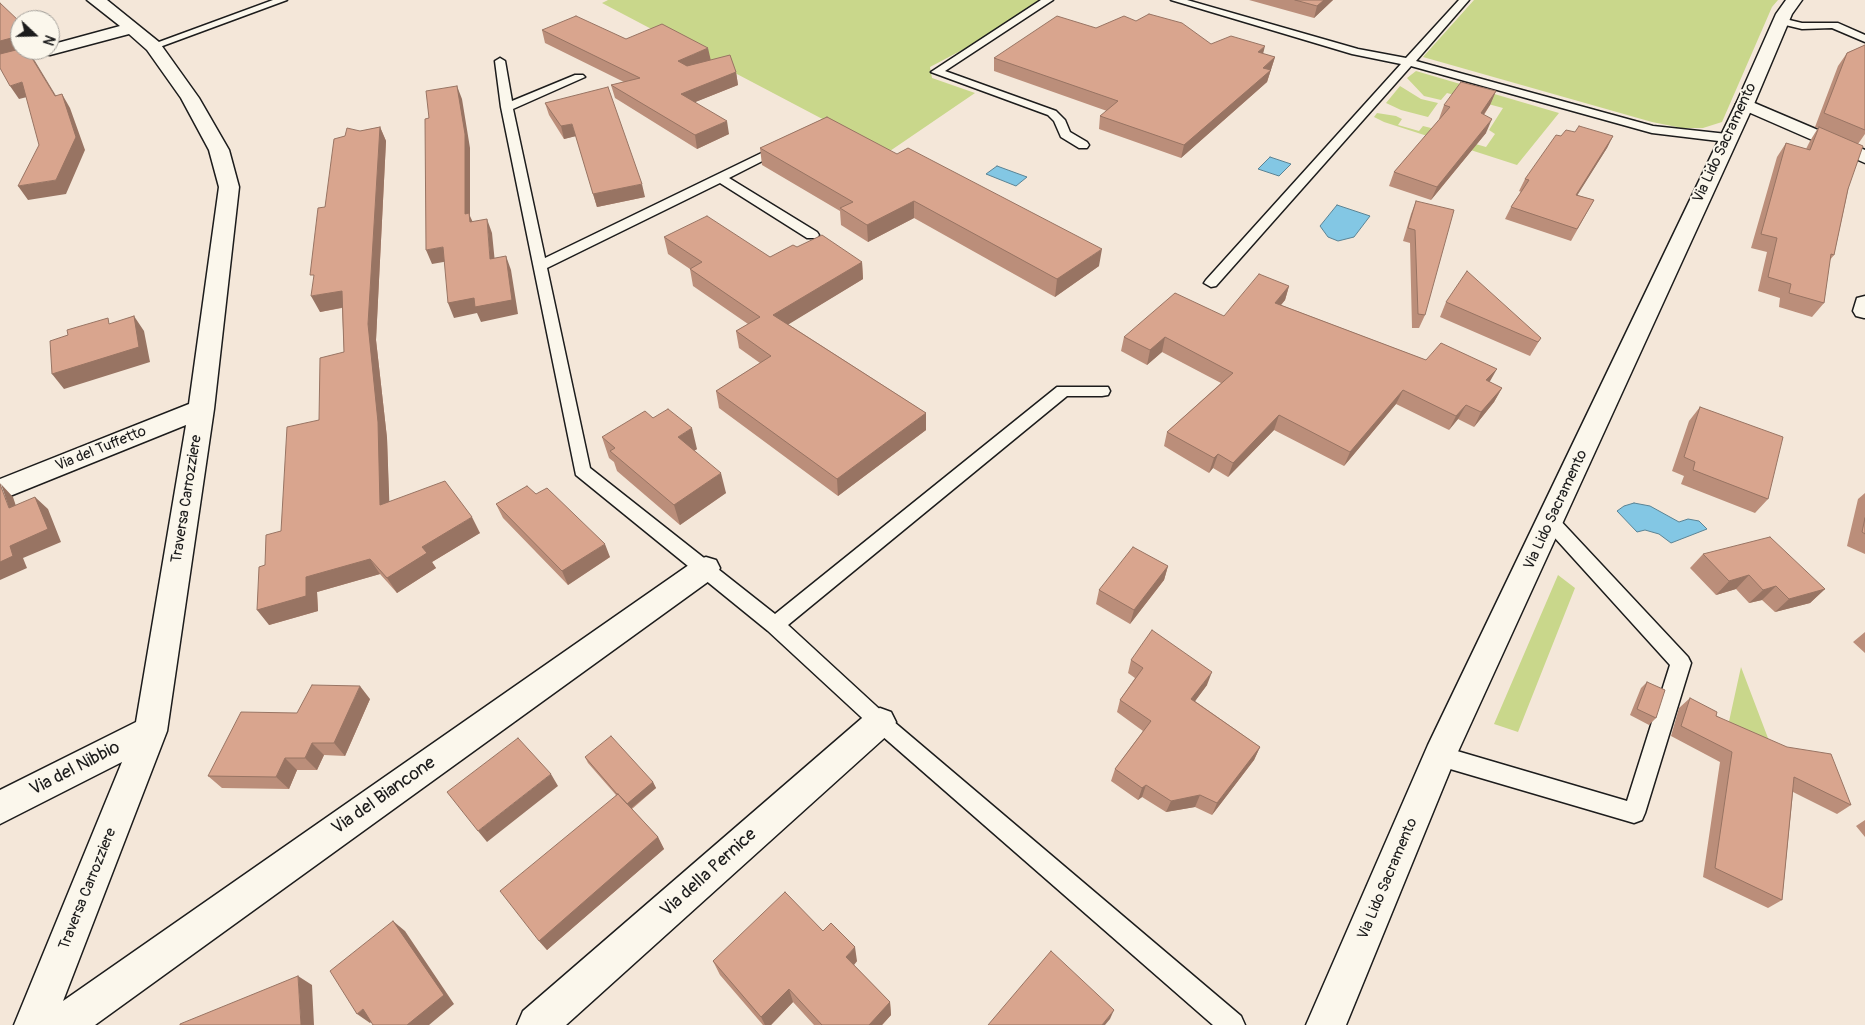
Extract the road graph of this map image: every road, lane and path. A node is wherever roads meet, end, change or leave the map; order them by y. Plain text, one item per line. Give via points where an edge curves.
1 (95, 0) edge
2 (282, 0) edge
3 (1048, 0) edge
4 (1176, 0) edge
5 (1464, 0) edge
6 (1788, 10) edge
7 (132, 28) junction
8 (1865, 38) edge
9 (153, 46) junction
10 (60, 47) edge
11 (500, 61) dead end
12 (1408, 62) junction
13 (579, 77) dead end
14 (1745, 104) junction
15 (507, 107) junction
16 (1727, 138) junction
17 (791, 143) edge
18 (1084, 145) dead end
19 (1865, 157) edge
20 (720, 178) junction
21 (812, 235) dead end
22 (540, 266) junction
23 (1211, 283) dead end
24 (1102, 391) dead end
25 (201, 409) junction
26 (0, 490) edge
27 (1551, 522) junction
28 (706, 568) junction
29 (775, 624) junction
30 (880, 722) junction
31 (151, 731) junction
32 (1440, 756) junction
33 (0, 808) edge
34 (34, 1025) edge
35 (62, 1025) edge
36 (537, 1025) edge
37 (1232, 1025) edge
38 (1326, 1025) edge

1 - 7 street, Traversa Carrozziere
2 - 9 lane
3 - 18 lane via 936,72 1052,113 1066,134
4 - 12 lane via 1356,52
5 - 12 lane
6 - 8 lane via 1802,26 1834,25
6 - 14 street, Via Lido Sacramento
7 - 9 street, Traversa Carrozziere
7 - 10 street
9 - 25 street, Traversa Carrozziere via 190,98 219,150 229,187
11 - 15 lane
12 - 16 lane via 1652,129
12 - 23 lane
13 - 15 lane
14 - 16 street, Via Lido Sacramento
14 - 19 street
15 - 22 lane
16 - 27 street, Via Lido Sacramento
17 - 20 lane
20 - 21 lane
20 - 22 lane
22 - 28 lane via 582,471
24 - 29 lane via 1063,391
25 - 26 street, Via del Tuffetto
25 - 31 street, Traversa Carrozziere
27 - 32 street, Via Lido Sacramento
27 - 32 lane via 1681,664 1634,813
28 - 29 lane
28 - 35 street, Via del Biancone
29 - 30 lane
30 - 36 street, Via della Pernice
30 - 37 lane
31 - 33 street, Via del Nibbio
31 - 34 street, Traversa Carrozziere
32 - 38 street, Via Lido Sacramento

